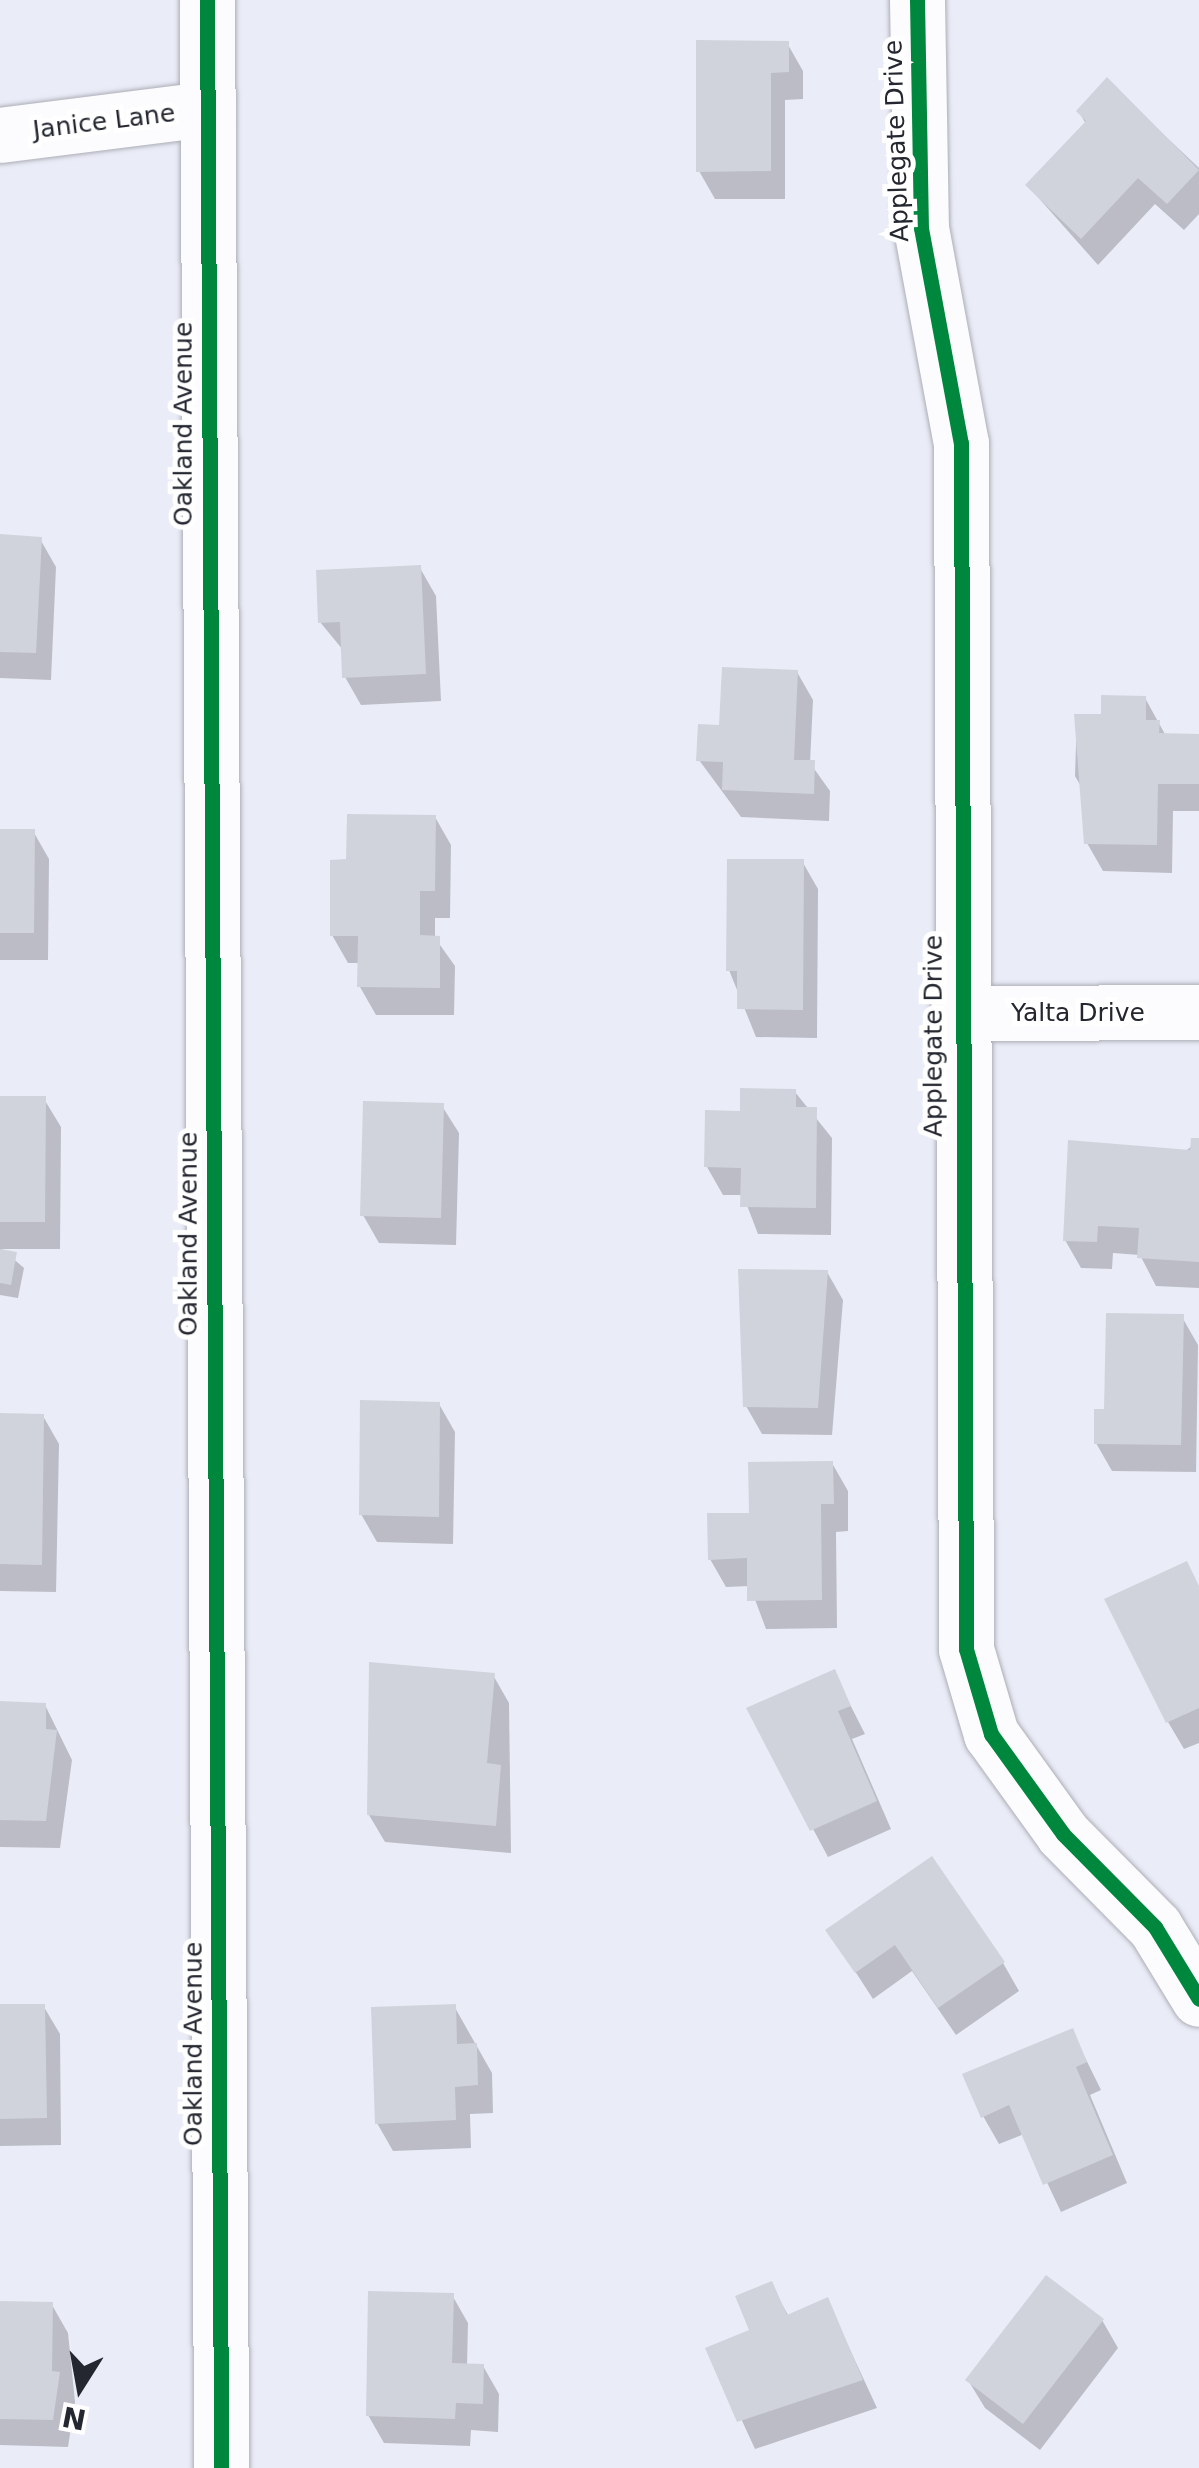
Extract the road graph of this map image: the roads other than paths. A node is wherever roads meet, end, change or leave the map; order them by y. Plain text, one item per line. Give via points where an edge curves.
1 (206, 0) edge
2 (917, 0) edge
3 (207, 109) junction
4 (0, 136) edge
5 (1199, 1012) edge
6 (958, 1013) junction
7 (1199, 1999) edge
8 (221, 2468) edge

1 - 3 street, Oakland Avenue
2 - 6 street, Applegate Drive via 921,228 961,443
3 - 4 street, Janice Lane
3 - 8 street, Oakland Avenue
5 - 6 street, Yalta Drive
6 - 7 street, Applegate Drive via 966,1649 991,1734 1063,1834 1155,1927

